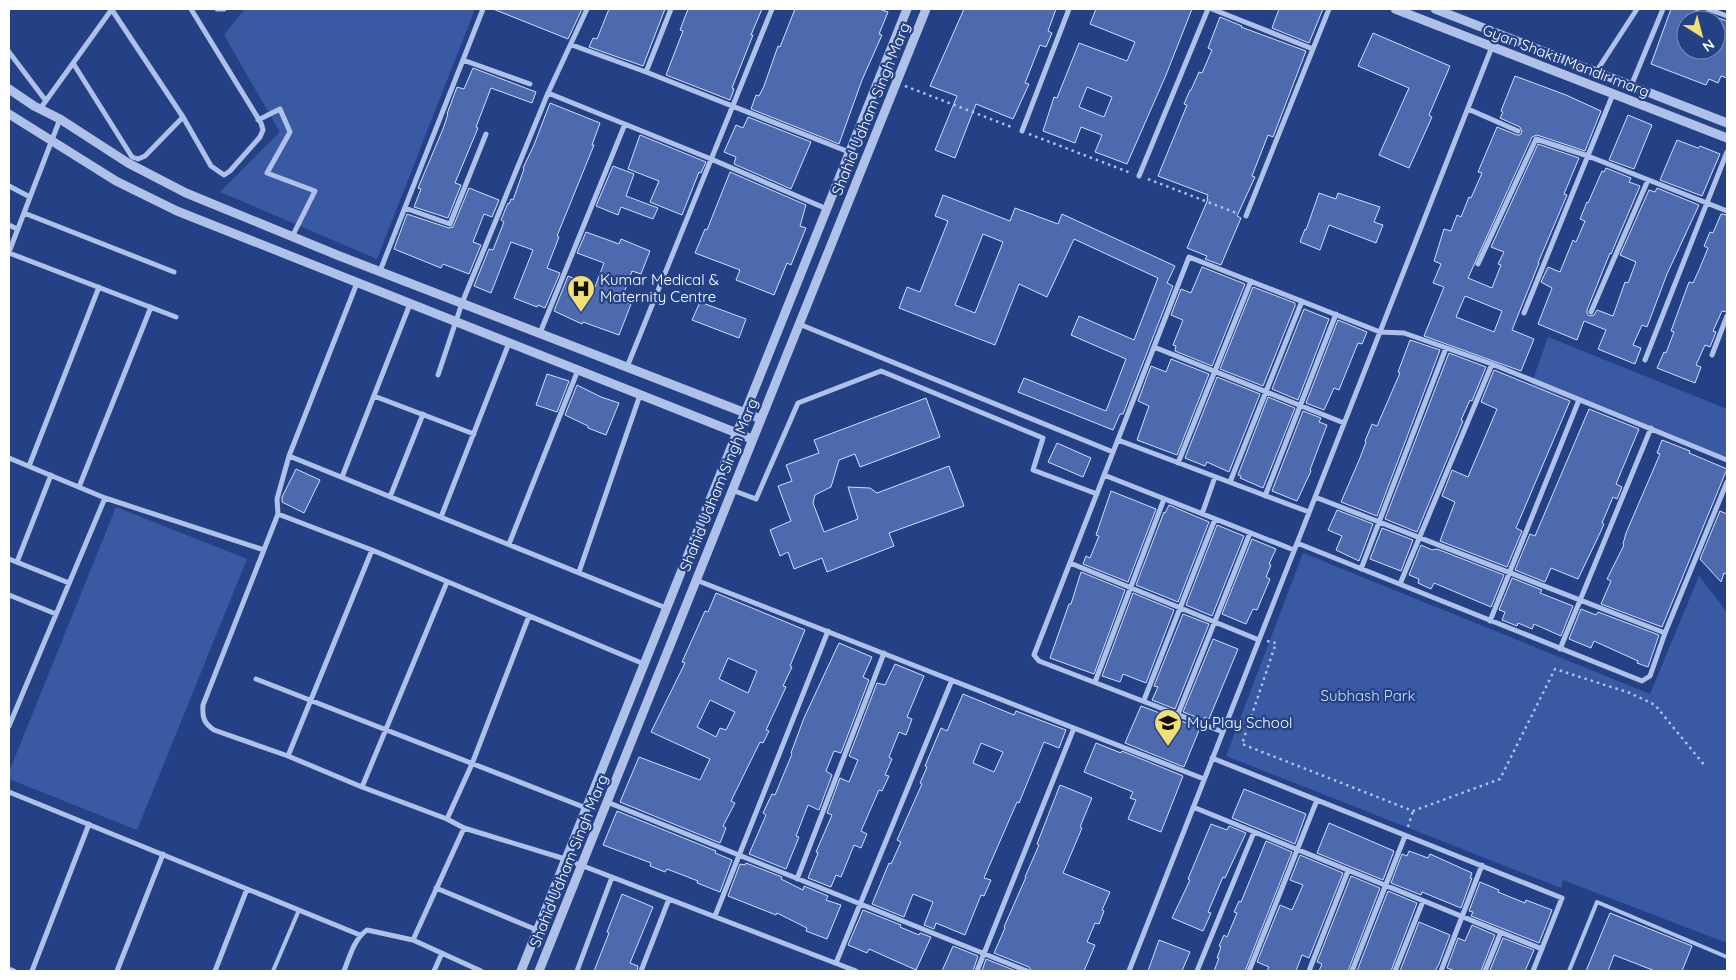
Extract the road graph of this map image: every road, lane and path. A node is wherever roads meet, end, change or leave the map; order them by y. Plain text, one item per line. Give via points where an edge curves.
1 (112, 9) edge
2 (191, 9) edge
3 (218, 9) edge
4 (224, 9) edge
5 (483, 9) edge
6 (587, 9) edge
7 (671, 9) edge
8 (772, 9) edge
9 (907, 9) edge
10 (926, 9) edge
11 (1069, 9) edge
12 (1208, 9) edge
13 (1212, 9) edge
14 (1329, 9) edge
15 (1395, 9) edge
16 (1435, 9) edge
17 (1638, 9) edge
18 (1663, 9) edge
19 (1708, 9) edge
20 (1727, 16) edge
21 (1497, 34) junction
22 (572, 45) junction
23 (1492, 47) junction
24 (1313, 48) junction
25 (9, 52) edge
26 (463, 60) junction
27 (73, 63) junction
28 (646, 72) junction
29 (1596, 72) junction
30 (897, 83) junction
31 (530, 84) dead end
32 (1631, 86) junction
33 (9, 89) edge
34 (548, 93) junction
35 (1613, 94) junction
36 (46, 101) junction
37 (733, 106) junction
38 (40, 109) junction
39 (1468, 109) junction
40 (9, 114) edge
41 (183, 117) junction
42 (60, 119) junction
43 (258, 120) junction
44 (1727, 123) edge
45 (625, 124) junction
46 (1022, 131) junction
47 (1518, 131) dead end
48 (486, 134) dead end
49 (1727, 138) edge
50 (52, 140) junction
51 (849, 152) junction
52 (1727, 152) edge
53 (1588, 156) junction
54 (711, 159) junction
55 (1139, 176) junction
56 (1648, 180) junction
57 (9, 186) edge
58 (30, 197) junction
59 (1708, 203) junction
60 (405, 208) junction
61 (827, 209) junction
62 (1727, 211) edge
63 (24, 213) junction
64 (1246, 216) joint
65 (9, 226) edge
66 (18, 229) junction
67 (292, 236) junction
68 (9, 252) edge
69 (1478, 264) dead end
70 (380, 271) junction
71 (174, 272) dead end
72 (1251, 281) junction
73 (357, 283) junction
74 (99, 287) junction
75 (1302, 301) junction
76 (462, 303) junction
77 (410, 304) junction
78 (151, 307) junction
79 (1591, 312) dead end
80 (1336, 314) junction
81 (1524, 314) dead end
82 (1727, 316) edge
83 (176, 317) dead end
84 (456, 322) junction
85 (799, 324) junction
86 (1380, 332) junction
87 (540, 334) junction
88 (509, 343) junction
89 (1154, 347) junction
90 (1446, 348) junction
91 (1712, 355) dead end
92 (1645, 360) dead end
93 (1492, 364) junction
94 (626, 367) junction
95 (578, 370) junction
96 (1215, 371) junction
97 (438, 375) dead end
98 (1266, 392) junction
99 (640, 395) junction
100 (374, 396) junction
101 (1579, 400) junction
102 (1300, 405) junction
103 (745, 413) junction
104 (423, 414) junction
105 (761, 419) junction
106 (1344, 423) junction
107 (1650, 428) junction
108 (736, 433) junction
109 (474, 434) junction
110 (752, 439) junction
111 (1118, 440) junction
112 (1114, 452) junction
113 (289, 456) junction
114 (9, 458) edge
115 (1727, 460) edge
116 (1178, 463) junction
117 (28, 466) junction
118 (51, 475) junction
119 (1104, 475) junction
120 (1215, 477) junction
121 (342, 478) junction
122 (1230, 482) junction
123 (1727, 482) edge
124 (79, 487) junction
125 (732, 490) junction
126 (1097, 494) junction
127 (1265, 496) junction
128 (390, 497) junction
129 (1315, 497) junction
130 (105, 498) junction
131 (1164, 499) junction
132 (1309, 512) junction
133 (278, 514) junction
134 (1202, 514) junction
135 (441, 517) junction
136 (1215, 519) junction
137 (1378, 521) junction
138 (1250, 533) junction
139 (1420, 538) junction
140 (1297, 543) junction
141 (509, 544) junction
142 (264, 550) junction
143 (372, 550) junction
144 (1294, 550) junction
145 (9, 558) edge
146 (17, 562) junction
147 (1070, 563) junction
148 (1361, 569) junction
149 (579, 572) junction
150 (1509, 572) junction
151 (696, 580) junction
152 (447, 582) junction
153 (69, 583) junction
154 (1400, 584) junction
155 (1131, 587) junction
156 (9, 595) edge
157 (1581, 600) junction
158 (1180, 607) junction
159 (666, 608) junction
160 (56, 614) junction
161 (529, 616) junction
162 (1490, 621) junction
163 (1216, 622) junction
164 (828, 632) junction
165 (1665, 633) junction
166 (1259, 640) junction
167 (1276, 643) dead end
168 (1560, 649) junction
169 (884, 654) junction
170 (644, 664) junction
171 (256, 679) dead end
172 (952, 680) junction
173 (1095, 682) junction
174 (1144, 700) junction
175 (312, 701) junction
176 (1178, 714) junction
177 (9, 726) edge
178 (1074, 728) junction
179 (387, 731) junction
180 (1223, 732) junction
181 (288, 756) junction
182 (1212, 758) junction
183 (472, 764) junction
184 (1705, 766) dead end
185 (1204, 780) junction
186 (362, 787) junction
187 (9, 792) edge
188 (1317, 800) junction
189 (607, 802) junction
190 (1193, 807) junction
191 (586, 808) junction
192 (1413, 811) junction
193 (447, 819) junction
194 (89, 824) junction
195 (464, 828) junction
196 (1254, 832) junction
197 (1405, 836) junction
198 (1297, 850) junction
199 (163, 854) junction
200 (739, 855) junction
201 (565, 859) junction
202 (582, 865) junction
203 (1482, 865) junction
204 (1348, 870) junction
205 (612, 877) junction
206 (797, 879) junction
207 (1386, 886) junction
208 (247, 888) junction
209 (436, 888) junction
210 (669, 899) junction
211 (1423, 901) junction
212 (860, 904) junction
213 (299, 910) junction
214 (715, 916) junction
215 (1462, 917) junction
216 (537, 930) junction
217 (1501, 932) junction
218 (360, 935) junction
219 (413, 940) junction
220 (1542, 949) junction
221 (442, 953) junction
222 (984, 954) junction
223 (1727, 957) edge
224 (836, 963) junction
225 (9, 969) edge
226 (14, 971) edge
227 (32, 971) edge
228 (117, 971) edge
229 (215, 971) edge
230 (273, 971) edge
231 (344, 971) edge
232 (434, 971) edge
233 (481, 971) edge
234 (521, 971) edge
235 (539, 971) edge
236 (577, 971) edge
237 (641, 971) edge
238 (856, 971) edge
239 (977, 971) edge
240 (1027, 971) edge
241 (1129, 971) edge
242 (1197, 971) edge
243 (1249, 971) edge
244 (1308, 971) edge
245 (1352, 971) edge
246 (1395, 971) edge
247 (1441, 971) edge
248 (1485, 971) edge
249 (1533, 971) edge
250 (1569, 971) edge

1 - 27 street
1 - 41 street
2 - 43 street
3 - 4 street
5 - 26 street
6 - 22 street
7 - 28 street
8 - 37 street
9 - 51 street, Shahid Udham Singh Marg
10 - 30 street, Shahid Udham Singh Marg
11 - 46 street
12 - 55 street
13 - 24 street
14 - 24 street
15 - 23 street, Gyan Shakti Mandir marg
16 - 21 street, Gyan Shakti Mandir marg
17 - 29 street
18 - 32 street
19 - 20 street
21 - 23 street
21 - 29 street, Gyan Shakti Mandir marg
22 - 28 street
22 - 34 street
23 - 35 street, Gyan Shakti Mandir marg
23 - 39 street
24 - 64 street
25 - 36 street
26 - 31 street
26 - 60 street
27 - 36 street
27 - 41 street via 132,157 145,156
28 - 37 street
29 - 32 street, Gyan Shakti Mandir marg
30 - 46 path
30 - 85 street, Shahid Udham Singh Marg
32 - 44 street, Gyan Shakti Mandir marg
33 - 38 street
34 - 45 street
34 - 76 street
35 - 49 street, Gyan Shakti Mandir marg
35 - 53 street
36 - 38 street
37 - 51 street
37 - 54 street
38 - 42 street
39 - 47 street
39 - 86 street
40 - 50 street
41 - 43 street via 211,166 224,175 260,137 263,130
42 - 50 street
42 - 67 street via 128,163 186,193
43 - 67 street via 280,109 290,132 266,173 315,190
45 - 54 street
45 - 87 street
46 - 55 path
48 - 60 street via 450,224
50 - 58 street
50 - 73 street via 116,181 176,212
51 - 61 street, Shahid Udham Singh Marg
52 - 59 street
53 - 56 street
53 - 69 street via 1536,139
53 - 81 street
54 - 61 street
54 - 94 street
55 - 64 path
56 - 59 street
56 - 79 street
57 - 58 street
58 - 63 street
59 - 62 street
59 - 92 street
60 - 70 street
61 - 103 street, Shahid Udham Singh Marg
63 - 66 street
63 - 71 street
65 - 66 street
66 - 68 street
67 - 70 street
68 - 74 street
70 - 76 street
72 - 75 street
72 - 89 street via 1189,257
72 - 96 street
73 - 77 street
73 - 113 street
74 - 78 street
74 - 117 street
75 - 80 street
75 - 98 street
76 - 84 street
76 - 87 street
77 - 84 street
77 - 100 street
78 - 83 street
78 - 124 street
80 - 86 street
80 - 102 street
82 - 91 street
84 - 88 street
84 - 97 street
85 - 105 street, Shahid Udham Singh Marg
85 - 112 street
86 - 90 street via 1404,333
86 - 106 street
87 - 94 street
88 - 95 street
88 - 109 street
89 - 96 street
89 - 111 street
90 - 93 street
90 - 137 street
93 - 101 street
93 - 139 street
94 - 103 street
95 - 99 street
95 - 141 street
96 - 98 street
96 - 116 street
98 - 102 street
98 - 122 street
99 - 108 street
99 - 149 street
100 - 104 street
100 - 121 street
101 - 107 street
101 - 150 street
102 - 106 street
102 - 127 street
103 - 105 street
103 - 108 street, Shahid Udham Singh Marg
104 - 109 street
104 - 128 street
105 - 110 street, Shahid Udham Singh Marg
106 - 129 street
107 - 115 street
107 - 157 street
108 - 110 street
108 - 159 street, Shahid Udham Singh Marg
109 - 135 street
110 - 125 street, Shahid Udham Singh Marg
111 - 112 street
111 - 116 street
112 - 119 street
113 - 121 street
113 - 133 street via 277,499
114 - 117 street
116 - 120 street
117 - 118 street
118 - 124 street
118 - 146 street
119 - 126 street
119 - 131 street
120 - 122 street
120 - 134 street
121 - 128 street
122 - 127 street
123 - 165 street
124 - 130 street
125 - 126 street via 756,499 798,403 881,371 1043,438 1033,470
125 - 151 street, Shahid Udham Singh Marg
126 - 147 street
127 - 132 street
128 - 135 street
129 - 132 street
129 - 137 street
130 - 142 street
130 - 153 street
131 - 134 street
131 - 155 street
132 - 140 street
133 - 142 street
133 - 143 street
134 - 136 street
135 - 141 street
136 - 138 street
136 - 158 street
137 - 139 street
137 - 148 street
138 - 144 street
138 - 163 street
139 - 150 street
139 - 154 street
140 - 144 street
140 - 148 street
141 - 149 street
142 - 181 street via 203,705 202,716 205,724 214,730
143 - 152 street
143 - 175 street
144 - 166 street
145 - 146 street
146 - 153 street
147 - 155 street
147 - 173 street via 1034,655 1039,661
148 - 154 street
149 - 159 street
150 - 157 street
150 - 162 street
151 - 164 street
151 - 189 street, Shahid Udham Singh Marg
152 - 161 street
152 - 179 street
153 - 160 street
154 - 162 street
155 - 158 street
155 - 173 street
156 - 160 street
157 - 165 street
157 - 168 street
158 - 163 street
158 - 174 street
159 - 170 street, Shahid Udham Singh Marg
160 - 177 street
161 - 170 street
161 - 183 street
162 - 168 street
163 - 166 street
163 - 176 street
164 - 169 street
164 - 200 street
165 - 168 street via 1650,676 1642,681
166 - 180 street
167 - 192 path via 1242,744
169 - 172 street
169 - 206 street
170 - 191 street, Shahid Udham Singh Marg
171 - 175 street
172 - 178 street
172 - 212 street
173 - 174 street
174 - 176 street
175 - 179 street
175 - 181 street
176 - 180 street
178 - 185 street
178 - 222 street
179 - 183 street
179 - 186 street
180 - 182 street
181 - 186 street
182 - 185 street
182 - 188 street
183 - 191 street
183 - 193 street
184 - 192 path via 1655,705 1630,693 1555,668 1500,779
185 - 190 street
186 - 193 street
187 - 194 street
188 - 197 street
188 - 198 street
189 - 200 street
189 - 202 street, Shahid Udham Singh Marg
190 - 196 street
190 - 241 street
191 - 201 street, Shahid Udham Singh Marg
192 - 197 path
193 - 195 street
194 - 199 street
194 - 227 street
195 - 201 street
195 - 209 street
196 - 198 street
196 - 242 street
197 - 203 street
197 - 207 street
198 - 204 street
198 - 243 street
199 - 208 street
199 - 228 street
200 - 206 street
200 - 214 street
201 - 202 street
201 - 216 street, Shahid Udham Singh Marg
202 - 205 street
202 - 235 street, Shahid Udham Singh Marg
203 - 215 street
203 - 220 street via 1562,898
204 - 207 street
204 - 244 street
205 - 210 street
205 - 236 street
206 - 212 street
207 - 211 street
207 - 245 street
208 - 213 street
208 - 229 street
209 - 216 street
209 - 219 street
210 - 214 street
210 - 237 street
211 - 215 street
211 - 246 street
212 - 222 street
212 - 224 street
213 - 218 street
213 - 230 lane
214 - 224 street
215 - 217 street
215 - 247 street
216 - 234 street, Shahid Udham Singh Marg
217 - 220 street
217 - 248 street
218 - 219 street via 368,930
218 - 231 street
219 - 221 street
220 - 249 street
221 - 232 street
221 - 233 street
222 - 239 street
222 - 240 street
223 - 250 lane via 1597,902
224 - 238 street
225 - 226 street

